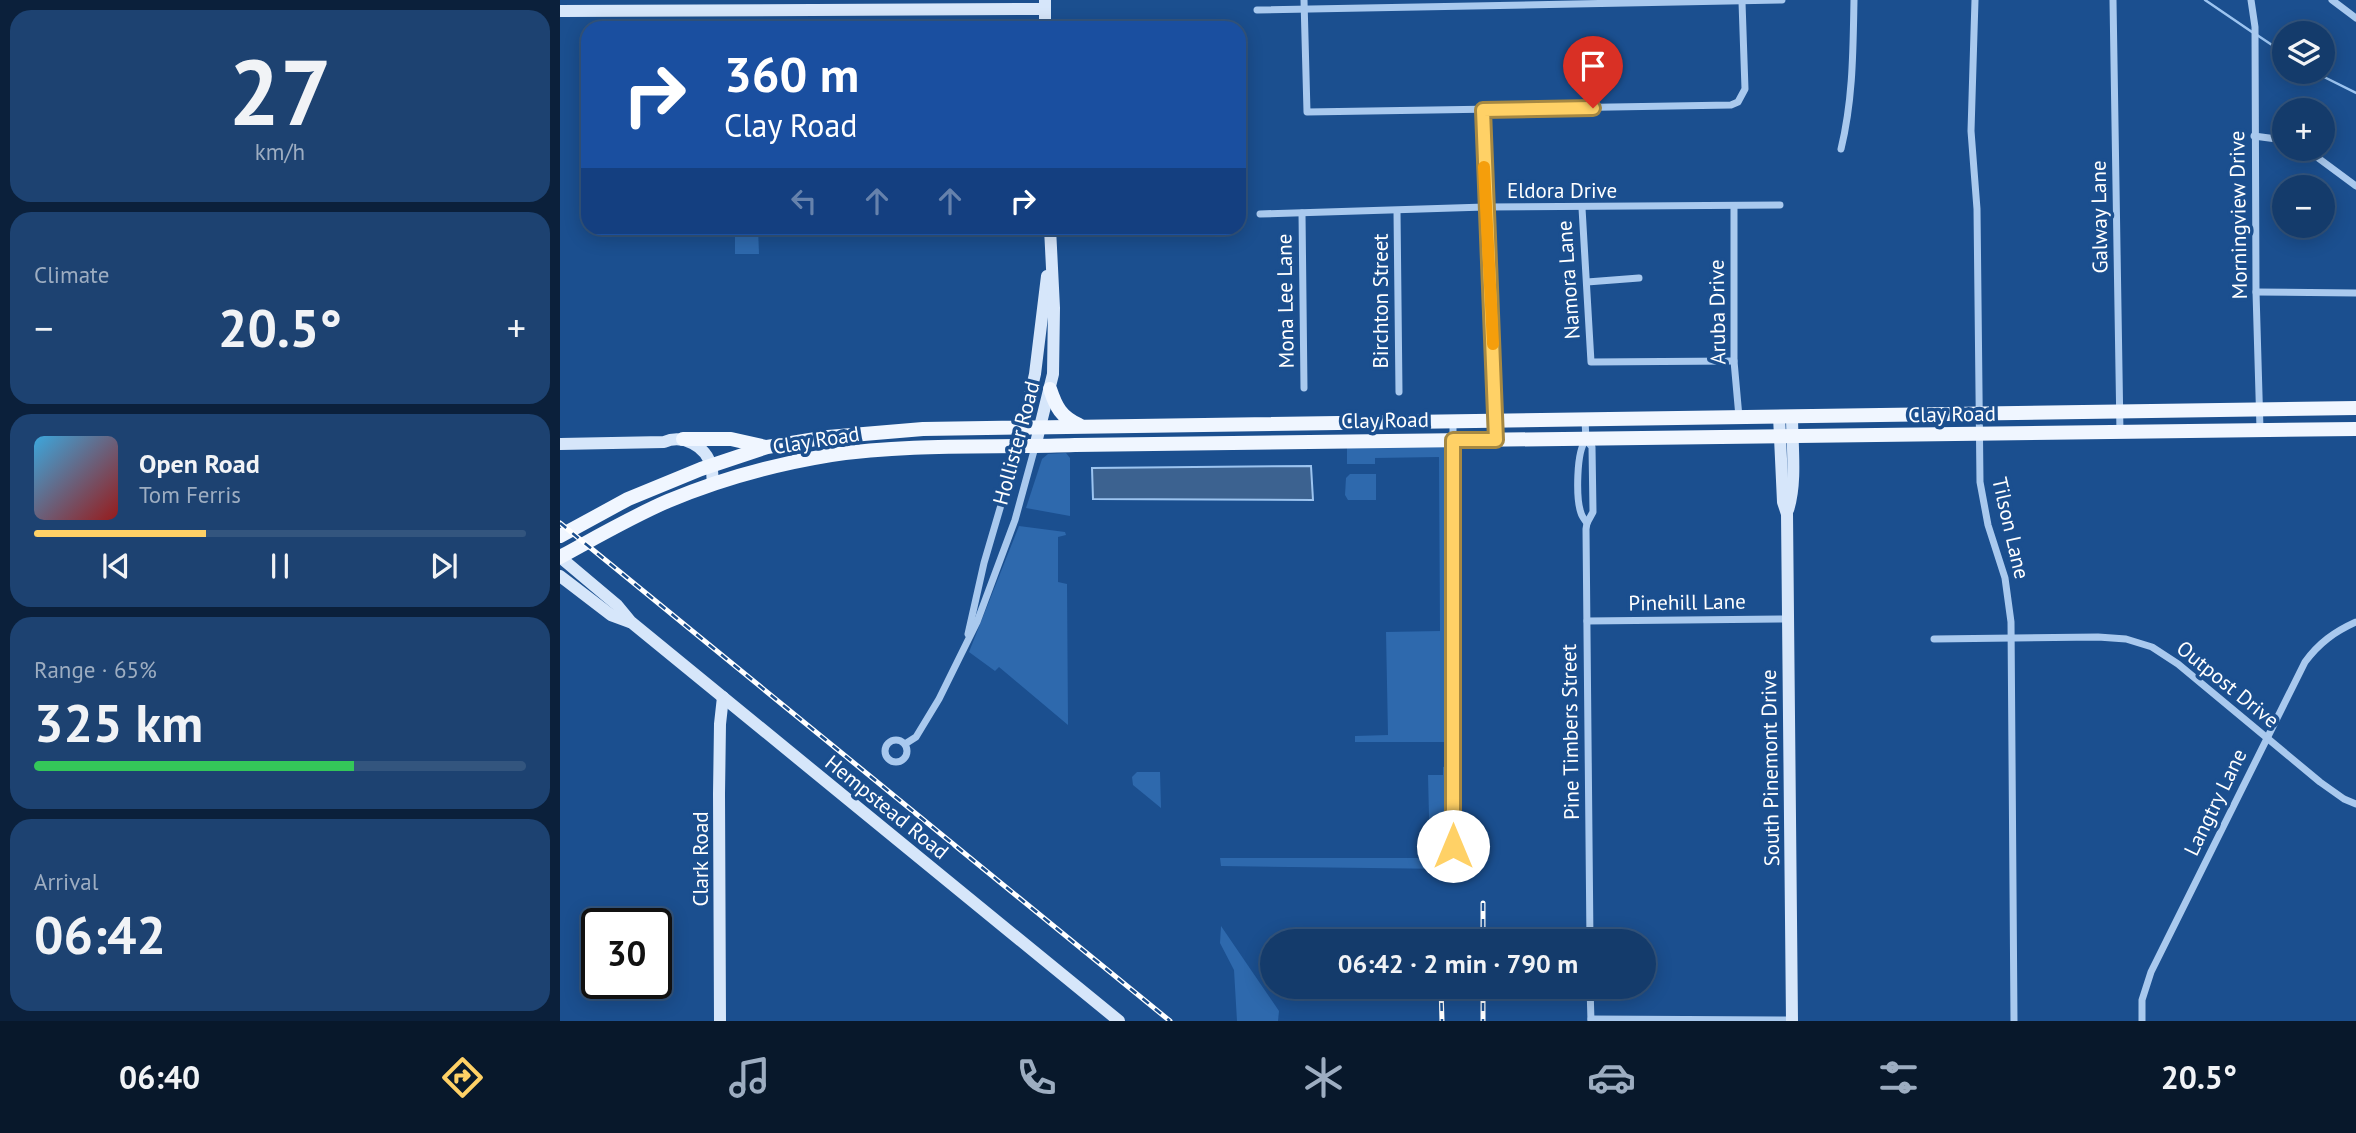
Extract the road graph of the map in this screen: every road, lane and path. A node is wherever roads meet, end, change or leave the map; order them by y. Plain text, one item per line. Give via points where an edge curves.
1 (1304, 0) edge
2 (1782, 0) edge
3 (1854, 0) edge
4 (1975, 0) edge
5 (2113, 0) edge
6 (2250, 0) edge
7 (2332, 0) edge
8 (1653, 2) edge
9 (1742, 2) junction
10 (1045, 4) edge
11 (1257, 10) dead end
12 (1305, 10) junction
13 (560, 11) edge
14 (2356, 18) edge
15 (1483, 110) junction
16 (2254, 136) junction
17 (2272, 138) edge
18 (1841, 149) dead end
19 (2322, 161) edge
20 (2356, 186) edge
21 (1780, 205) dead end
22 (1734, 207) junction
23 (1485, 208) junction
24 (1581, 208) junction
25 (1397, 211) junction
26 (1302, 213) junction
27 (1260, 214) dead end
28 (1050, 235) edge
29 (1051, 244) junction
30 (1639, 278) dead end
31 (1587, 282) junction
32 (2256, 292) junction
33 (2356, 293) edge
34 (1038, 340) junction
35 (1054, 341) junction
36 (1734, 361) junction
37 (1304, 388) dead end
38 (1050, 389) junction
39 (1399, 392) dead end
40 (2259, 408) junction
41 (2356, 408) edge
42 (2119, 411) junction
43 (1980, 412) junction
44 (1739, 416) junction
45 (1786, 416) junction
46 (1585, 420) junction
47 (1453, 421) junction
48 (1495, 421) junction
49 (1335, 423) junction
50 (1170, 426) junction
51 (1023, 427) junction
52 (1083, 427) junction
53 (1040, 428) junction
54 (2260, 429) junction
55 (2356, 429) edge
56 (2120, 433) junction
57 (1980, 435) junction
58 (828, 437) junction
59 (1786, 437) junction
60 (683, 439) junction
61 (1453, 440) junction
62 (1496, 440) junction
63 (1586, 440) junction
64 (664, 442) junction
65 (1335, 442) junction
66 (560, 444) edge
67 (1171, 444) junction
68 (767, 447) junction
69 (1018, 447) junction
70 (1035, 447) junction
71 (832, 455) junction
72 (706, 468) junction
73 (713, 484) junction
74 (1587, 523) junction
75 (560, 536) edge
76 (987, 552) junction
77 (1003, 556) junction
78 (560, 557) edge
79 (560, 576) edge
80 (1787, 619) junction
81 (1587, 621) junction
82 (631, 622) junction
83 (2356, 622) edge
84 (2012, 638) junction
85 (1934, 639) dead end
86 (966, 641) junction
87 (723, 697) junction
88 (2267, 737) junction
89 (905, 744) dead end
90 (2356, 804) edge
91 (1453, 872) dead end
92 (1590, 929) edge
93 (1590, 999) edge
94 (1591, 1020) edge
95 (720, 1021) edge
96 (1119, 1021) edge
97 (1791, 1021) edge
98 (2014, 1021) edge
99 (2142, 1021) edge

1 - 12 street
2 - 9 street
3 - 18 street via 1849,115
4 - 43 street, Tilson Lane via 1971,131
5 - 42 street, Galway Lane
6 - 16 street, Morningview Drive via 2255,27
7 - 14 street
8 - 9 street
8 - 12 street
9 - 15 street via 1745,89 1741,99 1731,105
10 - 13 street
11 - 12 street
12 - 15 street via 1307,112
15 - 23 street
16 - 17 street
16 - 32 street, Morningview Drive
19 - 20 street
21 - 22 street, Eldora Drive
22 - 24 street, Eldora Drive
22 - 36 street, Aruba Drive
23 - 24 street, Eldora Drive
23 - 25 street, Eldora Drive
23 - 48 street
24 - 31 street, Namora Lane
25 - 26 street, Eldora Drive
25 - 39 street, Birchton Street
26 - 27 street, Eldora Drive
26 - 37 street, Mona Lee Lane
28 - 29 street, Hollister Road
29 - 34 street, Hollister Road
29 - 35 street, Hollister Road
30 - 31 street
31 - 36 street, Namora Lane via 1591,362
32 - 33 street
32 - 40 street, Morningview Drive
34 - 35 street
34 - 51 street, Hollister Road
35 - 38 street, Hollister Road
36 - 44 street, Aruba Drive
38 - 52 main road via 1065,419
38 - 53 street, Hollister Road
40 - 41 main road, Clay Road
40 - 42 main road, Clay Road
40 - 54 street, Morningview Drive
42 - 43 main road, Clay Road
42 - 56 street, Galway Lane
43 - 45 main road, Clay Road
43 - 57 street, Tilson Lane
44 - 45 main road, Clay Road
44 - 46 main road, Clay Road
45 - 59 street, South Pinemont Drive
46 - 48 main road, Clay Road
46 - 63 street, Pine Timbers Street
47 - 48 main road, Clay Road
47 - 49 main road, Clay Road
47 - 61 street
48 - 62 street
49 - 50 main road, Clay Road
49 - 65 main road
50 - 52 main road, Clay Road
50 - 67 main road
51 - 53 main road, Clay Road
51 - 58 main road, Clay Road
51 - 69 street, Hollister Road
52 - 53 main road, Clay Road
53 - 70 street, Hollister Road
54 - 55 main road, Clay Road
54 - 56 main road, Clay Road
56 - 57 main road, Clay Road
57 - 59 main road, Clay Road
57 - 84 street, Tilson Lane via 1980,482 2009,598
58 - 68 main road, Clay Road
58 - 71 main road
59 - 63 main road, Clay Road
59 - 80 street, South Pinemont Drive
60 - 64 street
60 - 68 main road via 732,439
60 - 72 street via 702,451
61 - 62 main road, Clay Road
61 - 65 main road, Clay Road
61 - 91 street
62 - 63 main road, Clay Road
63 - 74 street, Pine Timbers Street via 1592,447 1593,499
63 - 74 street, Pine Timbers Street via 1580,447 1579,474 1580,512
64 - 66 street
64 - 72 street via 690,450
65 - 67 main road, Clay Road
67 - 70 main road, Clay Road
68 - 72 main road, Clay Road
69 - 70 main road, Clay Road
69 - 71 main road, Clay Road
69 - 76 street, Hollister Road
70 - 77 street, Hollister Road
71 - 73 main road, Clay Road
72 - 73 street
72 - 75 main road, Clay Road via 628,499
73 - 78 main road, Clay Road via 656,507
74 - 81 street, Pine Timbers Street
76 - 77 street
76 - 86 street, Hollister Road
77 - 86 street, Hollister Road
78 - 82 street, Hempstead Road
79 - 82 street, Hempstead Road via 611,615
80 - 81 street, Pinehill Lane
80 - 97 street, South Pinemont Drive
81 - 92 street, Pine Timbers Street
82 - 87 street, Hempstead Road
83 - 88 street, Langtry Lane via 2313,651
84 - 85 street, Outpost Drive
84 - 88 street, Outpost Drive via 2098,637 2152,647
84 - 98 street, Tilson Lane
86 - 89 street, Hollister Road via 939,699 916,737
87 - 95 street, Clark Road
87 - 96 street, Hempstead Road
88 - 90 street, Outpost Drive via 2320,782
88 - 99 street, Langtry Lane via 2151,972
93 - 94 street
94 - 97 street

